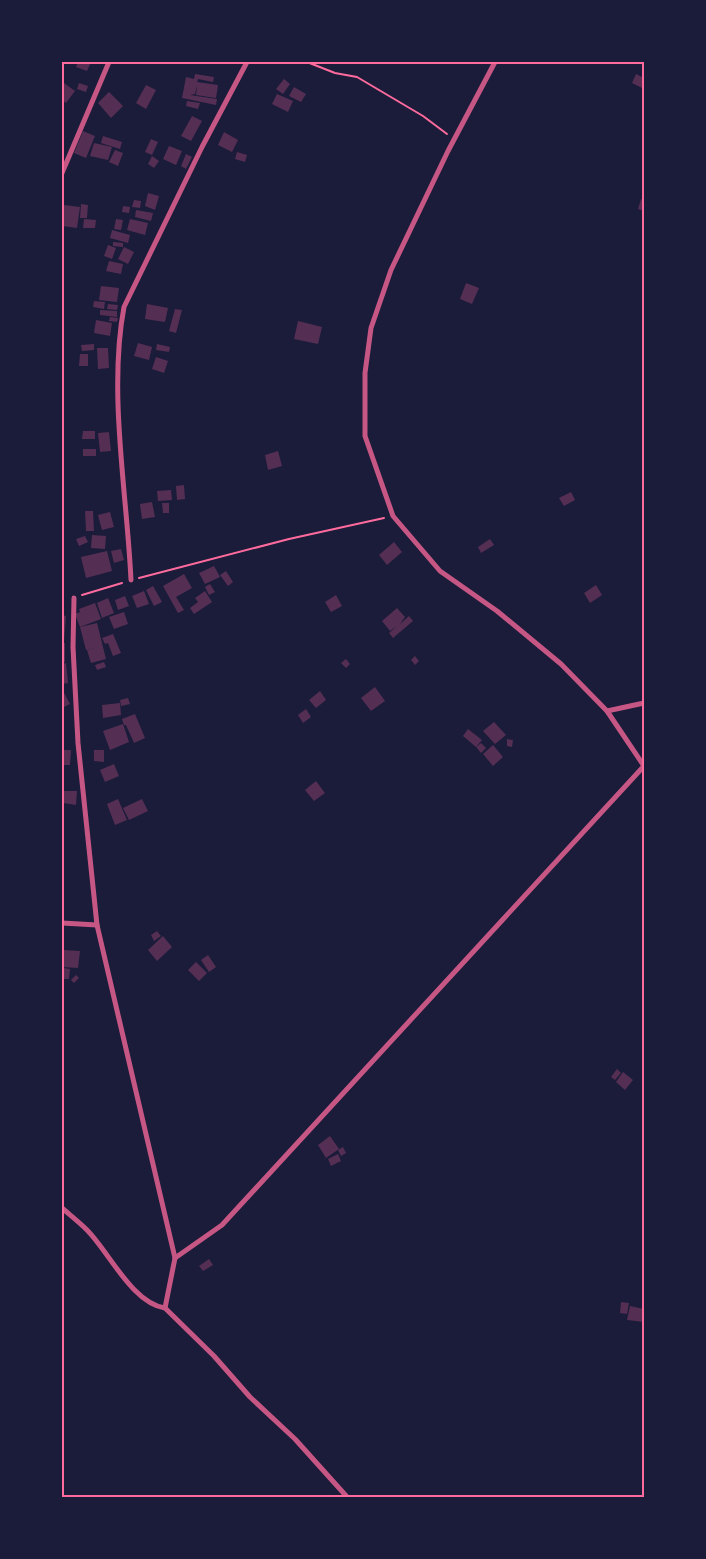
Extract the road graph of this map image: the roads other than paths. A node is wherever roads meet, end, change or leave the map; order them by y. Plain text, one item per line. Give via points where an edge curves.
1 (109, 62) edge
2 (247, 62) edge
3 (495, 62) edge
4 (62, 173) edge
5 (131, 580) road end
6 (74, 598) road end
7 (645, 703) edge
8 (606, 711) junction
9 (645, 766) edge
10 (62, 923) edge
11 (97, 925) junction
12 (62, 1208) edge
13 (175, 1258) junction
14 (165, 1308) junction
15 (348, 1497) edge

1 - 4 street
2 - 5 street via 124,308 119,412
3 - 8 street via 391,270 371,328 365,373 365,436 393,516 440,571 497,611 561,664
6 - 11 street via 78,742
7 - 8 street
8 - 9 street
9 - 13 street via 222,1225
10 - 11 street
11 - 13 street
12 - 14 street via 87,1230 141,1296
13 - 14 street
14 - 15 street

